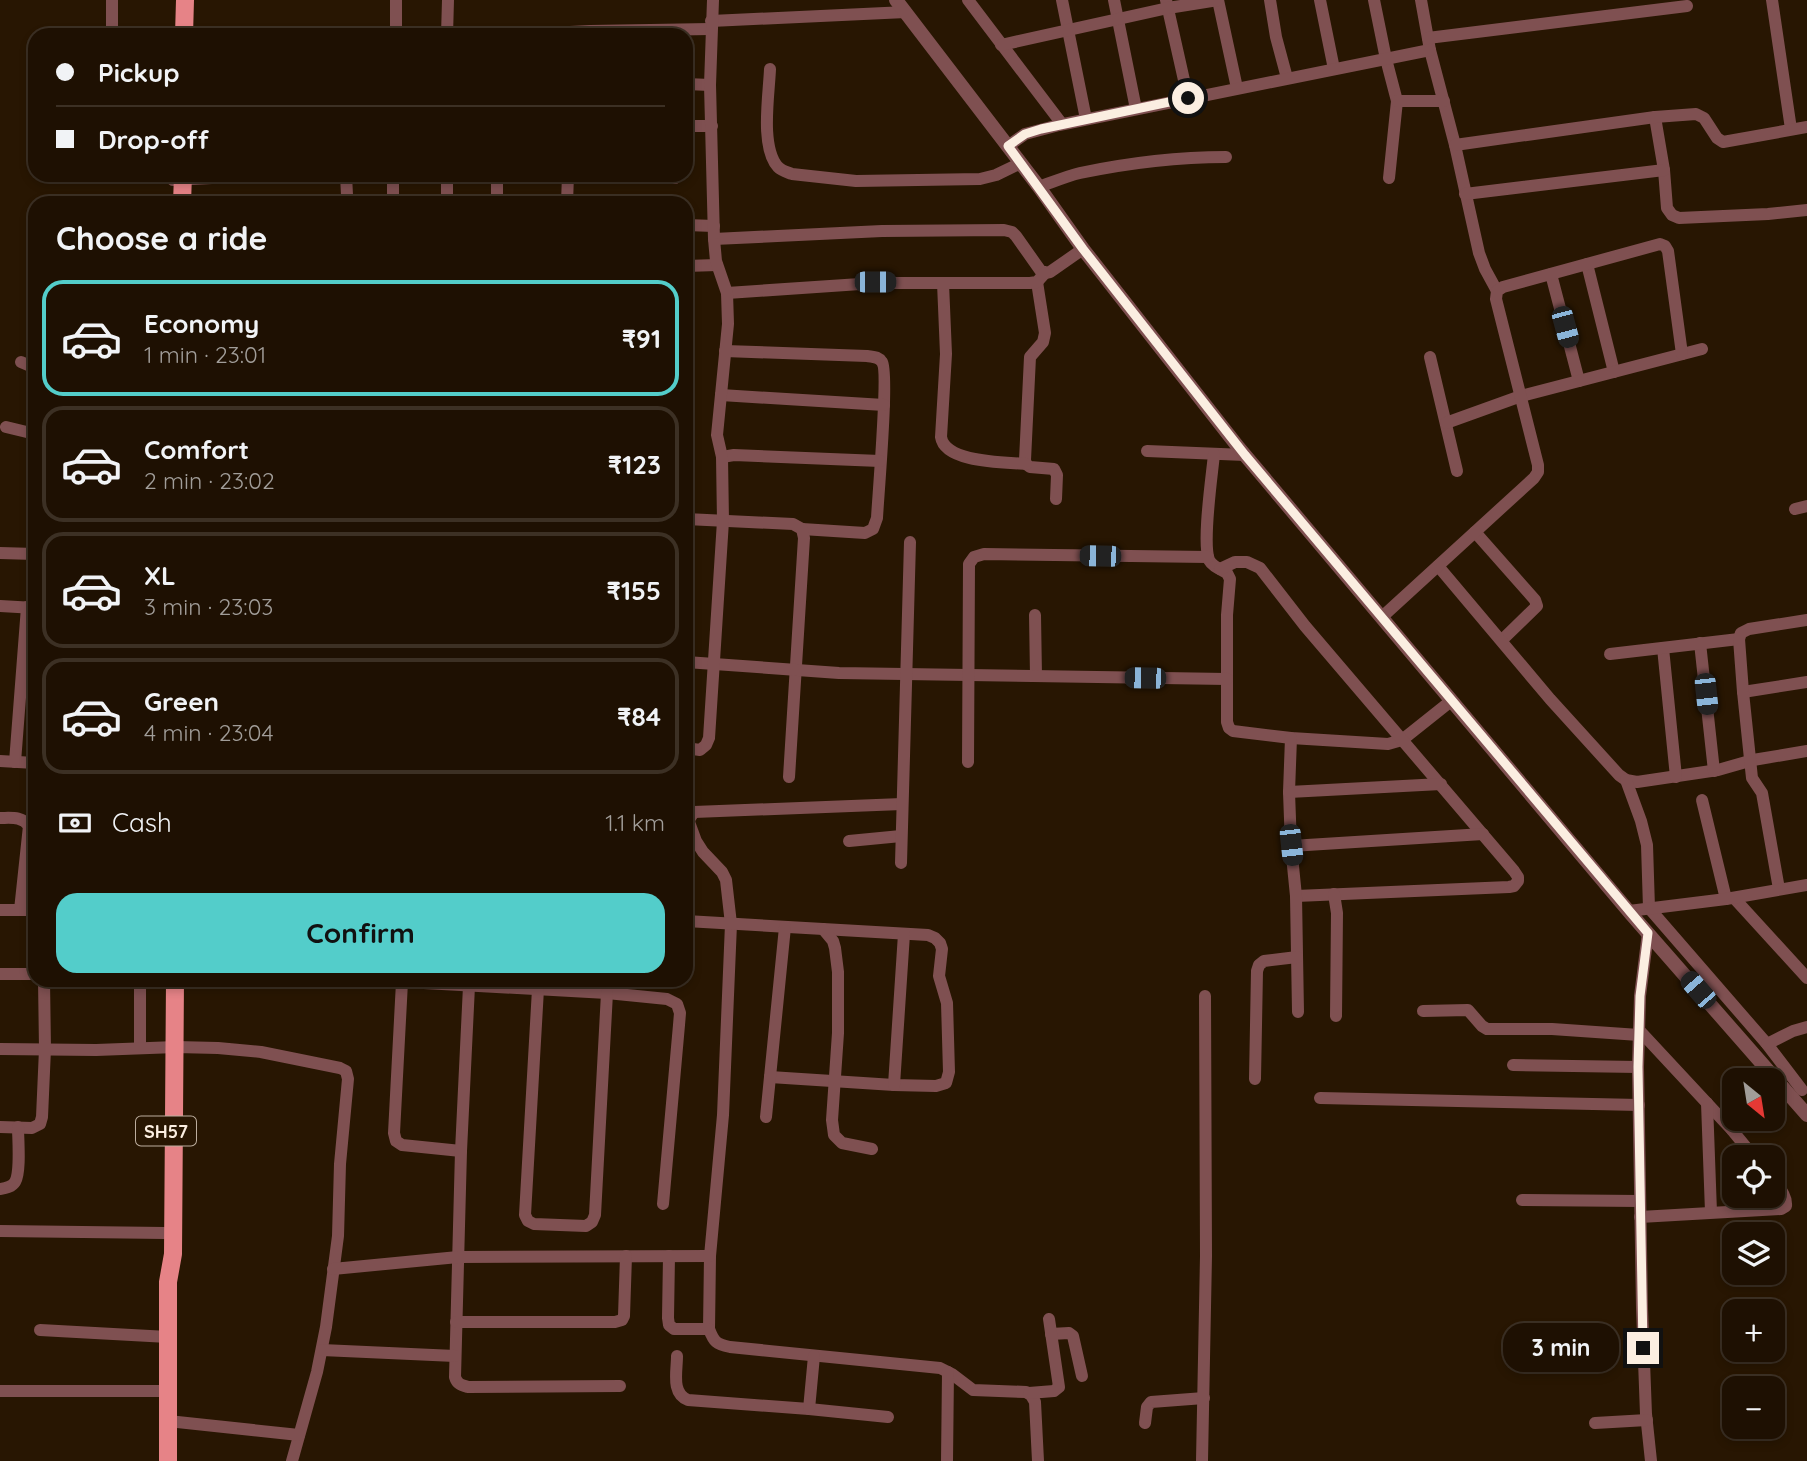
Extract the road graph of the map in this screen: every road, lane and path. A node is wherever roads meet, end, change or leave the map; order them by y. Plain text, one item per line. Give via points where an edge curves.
1 (111, 0) edge
2 (174, 0) edge
3 (185, 0) edge
4 (396, 0) edge
5 (448, 0) edge
6 (713, 0) edge
7 (897, 0) edge
8 (968, 0) edge
9 (1062, 0) edge
10 (1114, 0) edge
11 (1218, 0) edge
12 (1270, 0) edge
13 (1320, 0) edge
14 (1374, 0) edge
15 (1421, 0) edge
16 (1772, 0) edge
17 (1167, 4) edge
18 (1687, 6) dead end
19 (906, 12) junction
20 (1118, 20) junction
21 (711, 25) junction
22 (112, 28) edge
23 (174, 28) edge
24 (184, 28) edge
25 (396, 28) edge
26 (447, 28) edge
27 (650, 28) edge
28 (1069, 31) junction
29 (1429, 44) junction
30 (1002, 45) junction
31 (1386, 59) junction
32 (770, 69) dead end
33 (1334, 69) junction
34 (1287, 78) junction
35 (693, 84) edge
36 (710, 85) junction
37 (1237, 89) junction
38 (1188, 98) junction
39 (1397, 101) junction
40 (1444, 101) junction
41 (1136, 109) junction
42 (1655, 117) junction
43 (1086, 119) junction
44 (1062, 124) junction
45 (693, 126) edge
46 (712, 126) junction
47 (1807, 127) edge
48 (1791, 129) junction
49 (1455, 145) junction
50 (1008, 146) junction
51 (1226, 158) dead end
52 (1021, 163) junction
53 (1664, 170) junction
54 (1389, 178) dead end
55 (1039, 187) junction
56 (1465, 194) junction
57 (1807, 210) edge
58 (693, 227) edge
59 (714, 233) junction
60 (1083, 249) junction
61 (1587, 264) junction
62 (718, 265) junction
63 (693, 266) edge
64 (1551, 274) junction
65 (1041, 277) junction
66 (943, 283) junction
67 (1497, 291) junction
68 (727, 293) junction
69 (1702, 349) dead end
70 (725, 351) junction
71 (1682, 354) junction
72 (1430, 357) dead end
73 (21, 362) dead end
74 (28, 365) edge
75 (1614, 372) junction
76 (1579, 381) junction
77 (721, 395) junction
78 (1521, 397) junction
79 (884, 405) junction
80 (1446, 423) junction
81 (6, 427) dead end
82 (28, 432) edge
83 (1147, 451) dead end
84 (1214, 454) junction
85 (1245, 455) junction
86 (722, 457) junction
87 (880, 461) junction
88 (1026, 464) junction
89 (1457, 471) dead end
90 (1056, 499) dead end
91 (693, 519) edge
92 (723, 521) junction
93 (802, 529) junction
94 (1475, 533) junction
95 (910, 542) dead end
96 (0, 552) edge
97 (28, 554) edge
98 (1208, 557) junction
99 (1438, 566) junction
100 (1220, 569) junction
101 (0, 606) edge
102 (28, 607) edge
103 (1035, 615) dead end
104 (1382, 617) junction
105 (1807, 620) edge
106 (28, 636) edge
107 (1739, 639) junction
108 (1502, 640) junction
109 (1700, 643) junction
110 (1663, 648) junction
111 (1609, 654) dead end
112 (693, 663) edge
113 (713, 664) junction
114 (796, 670) junction
115 (906, 674) junction
116 (969, 676) junction
117 (1036, 676) junction
118 (1227, 679) junction
119 (1807, 682) edge
120 (1743, 692) junction
121 (1451, 701) junction
122 (1291, 738) junction
123 (1402, 740) junction
124 (693, 749) edge
125 (1807, 751) edge
126 (0, 761) edge
127 (1750, 761) junction
128 (15, 762) junction
129 (968, 762) dead end
130 (28, 763) edge
131 (1714, 771) junction
132 (789, 777) dead end
133 (1676, 777) junction
134 (1626, 780) junction
135 (1441, 784) junction
136 (1289, 792) junction
137 (1702, 800) dead end
138 (902, 804) junction
139 (694, 812) edge
140 (0, 818) edge
141 (28, 825) edge
142 (693, 833) edge
143 (1483, 834) junction
144 (28, 835) edge
145 (901, 836) junction
146 (849, 841) dead end
147 (1291, 845) junction
148 (901, 863) dead end
149 (1807, 885) edge
150 (1779, 889) junction
151 (1334, 894) junction
152 (1296, 896) junction
153 (1730, 898) junction
154 (1649, 908) junction
155 (0, 910) edge
156 (20, 910) junction
157 (28, 910) edge
158 (1629, 911) junction
159 (693, 921) edge
160 (732, 923) junction
161 (785, 927) junction
162 (823, 929) junction
163 (1648, 933) junction
164 (904, 934) junction
165 (1297, 957) junction
166 (0, 974) edge
167 (28, 974) edge
168 (1807, 978) edge
169 (44, 987) edge
170 (140, 987) edge
171 (168, 987) edge
172 (175, 987) edge
173 (402, 987) edge
174 (469, 987) edge
175 (492, 987) edge
176 (538, 989) junction
177 (607, 993) junction
178 (1205, 996) dead end
179 (1423, 1011) dead end
180 (1298, 1012) dead end
181 (1336, 1016) dead end
182 (1807, 1027) edge
183 (1639, 1032) junction
184 (1767, 1044) junction
185 (171, 1047) junction
186 (140, 1048) junction
187 (0, 1049) edge
188 (45, 1049) junction
189 (1513, 1065) dead end
190 (1638, 1067) junction
191 (770, 1077) junction
192 (1255, 1079) dead end
193 (834, 1081) junction
194 (894, 1085) junction
195 (1790, 1091) edge
196 (1320, 1098) dead end
197 (1707, 1103) junction
198 (1639, 1105) junction
199 (1807, 1115) edge
200 (766, 1117) dead end
201 (1722, 1119) edge
202 (0, 1127) edge
203 (18, 1128) junction
204 (1733, 1131) edge
205 (1744, 1145) edge
206 (872, 1149) dead end
207 (461, 1151) junction
208 (0, 1189) edge
209 (1522, 1200) dead end
210 (1640, 1201) junction
211 (663, 1204) dead end
212 (1783, 1208) edge
213 (1711, 1212) junction
214 (1640, 1217) junction
215 (0, 1231) edge
216 (165, 1233) junction
217 (626, 1256) junction
218 (669, 1256) junction
219 (710, 1256) junction
220 (458, 1257) junction
221 (333, 1269) junction
222 (169, 1282) junction
223 (1049, 1320) dead end
224 (456, 1322) junction
225 (709, 1329) junction
226 (40, 1330) dead end
227 (1051, 1334) junction
228 (168, 1337) junction
229 (322, 1350) junction
230 (455, 1356) junction
231 (677, 1356) dead end
232 (814, 1356) junction
233 (948, 1372) junction
234 (1082, 1376) dead end
235 (620, 1386) dead end
236 (0, 1391) edge
237 (168, 1391) junction
238 (1029, 1394) junction
239 (1204, 1398) junction
240 (809, 1409) junction
241 (888, 1417) dead end
242 (1647, 1420) junction
243 (168, 1421) junction
244 (1145, 1423) dead end
245 (1595, 1423) dead end
246 (299, 1435) junction
247 (168, 1461) edge
248 (292, 1461) edge
249 (947, 1461) edge
250 (1038, 1461) edge
251 (1202, 1461) edge
252 (1651, 1461) edge

1 - 22 street
2 - 23 main road
3 - 24 main road
4 - 25 street
5 - 26 street
6 - 21 street
7 - 19 street
8 - 30 street
9 - 28 street
10 - 20 street
11 - 17 street
11 - 37 street
12 - 34 street
13 - 33 street
14 - 31 street
15 - 29 street
16 - 48 street
17 - 20 street
17 - 38 street
18 - 29 street
19 - 21 street
19 - 50 street
20 - 28 street
20 - 41 street
21 - 27 street
21 - 36 street
28 - 30 street
28 - 43 street
29 - 31 street
29 - 40 street
30 - 44 street
31 - 33 street
31 - 39 street
32 - 52 street via 769,148 783,171 856,181 980,179
33 - 34 street
34 - 37 street
35 - 36 street
36 - 46 street
37 - 38 street
38 - 41 street
39 - 40 street
39 - 54 street
40 - 49 street
41 - 43 street
42 - 48 street via 1696,114 1723,142
42 - 49 street
42 - 53 street
43 - 44 street
44 - 50 street via 1025,134
45 - 46 street
46 - 59 street
47 - 48 street
49 - 56 street
50 - 52 street
51 - 55 street via 1172,159 1079,174
52 - 55 street
53 - 56 street
53 - 57 street via 1667,208 1679,218
55 - 60 street
56 - 67 street via 1479,253
58 - 59 street
59 - 62 street
59 - 65 street via 1004,230 1016,236
60 - 65 street
60 - 85 street
61 - 64 street
61 - 71 street via 1665,246
61 - 75 street
62 - 63 street
62 - 68 street
64 - 67 street
64 - 76 street
65 - 66 street
65 - 88 street via 1045,333 1030,357
66 - 68 street via 875,282
66 - 88 street via 942,443 968,458
67 - 78 street
68 - 70 street
69 - 71 street
70 - 77 street
70 - 79 street via 877,357 885,372
71 - 75 street
72 - 80 street
73 - 74 street
75 - 76 street
76 - 78 street
77 - 79 street
77 - 86 street via 717,435
78 - 80 street
78 - 94 street via 1538,472
79 - 87 street
80 - 89 street
81 - 82 street
83 - 84 street
84 - 85 street
84 - 98 street
85 - 104 street
86 - 87 street
86 - 92 street
87 - 93 street via 873,529 865,533
88 - 90 street via 1054,469
91 - 92 street
92 - 93 street via 793,524
92 - 113 street
93 - 114 street
94 - 99 street
94 - 108 street via 1537,606
95 - 115 street
96 - 97 street
98 - 100 street
98 - 116 street via 974,557 969,564
99 - 104 street
99 - 108 street
100 - 118 street via 1230,579
100 - 123 street via 1235,562 1260,568
101 - 102 street
103 - 117 street
104 - 121 street
105 - 107 street via 1749,629
106 - 128 street
107 - 109 street
107 - 120 street
108 - 134 street
109 - 110 street
109 - 131 street
110 - 111 street
110 - 133 street
112 - 113 street
113 - 114 street
113 - 124 street via 709,738 700,750
114 - 115 street
114 - 132 street
115 - 116 street
115 - 138 street
116 - 117 street
116 - 129 street
117 - 118 street
118 - 122 street via 1229,728
119 - 120 street
120 - 127 street
121 - 123 street
121 - 158 street
122 - 123 street via 1388,744
122 - 136 street
123 - 135 street
125 - 127 street
126 - 128 street
127 - 131 street
127 - 150 street via 1752,778 1762,793
128 - 130 street
131 - 133 street
133 - 134 street
134 - 154 street via 1647,845
135 - 136 street
135 - 143 street
136 - 147 street
137 - 153 street
138 - 139 street
138 - 145 street
140 - 141 street via 18,818
142 - 160 street via 726,880
143 - 147 street
143 - 151 street via 1514,871 1517,884
144 - 156 street
145 - 146 street
145 - 148 street
147 - 152 street
149 - 150 street
150 - 153 street
151 - 152 street
151 - 181 street
152 - 165 street
153 - 154 street
153 - 168 street
154 - 158 street
154 - 184 street
155 - 156 street
156 - 157 street
158 - 163 street
159 - 160 street
160 - 161 street
160 - 219 street via 723,1115
161 - 162 street
161 - 191 street
162 - 164 street
162 - 193 street via 833,941 838,972
163 - 183 street
163 - 195 street
164 - 194 street
164 - 194 street via 928,935 942,949 939,976 947,1003 948,1079 936,1086
165 - 180 street
165 - 192 street via 1259,965
166 - 167 street
169 - 188 street
170 - 186 street
171 - 185 main road, SH57
172 - 185 main road, SH57
173 - 207 street via 396,1141
174 - 207 street
175 - 176 street
176 - 177 street
176 - 177 street via 525,1215 534,1224 586,1226 595,1215
177 - 211 street via 667,999 677,1003 680,1013
178 - 239 street
179 - 183 street via 1468,1010 1482,1026 1493,1030
182 - 184 street
183 - 190 street
183 - 197 street
184 - 195 street
185 - 186 street
185 - 216 main road, SH57
185 - 221 street via 261,1052 346,1071
185 - 222 main road, SH57 via 173,1254
186 - 188 street
187 - 188 street
188 - 203 street via 43,1117 32,1128
189 - 190 street
190 - 198 street
191 - 193 street
191 - 200 street
193 - 194 street
193 - 206 street via 834,1135 842,1143
195 - 199 street
196 - 198 street
197 - 201 street
197 - 213 street
198 - 210 street
202 - 203 street
203 - 208 street via 18,1175 14,1184
204 - 205 street
207 - 220 street
209 - 210 street
210 - 214 street
212 - 213 street
213 - 214 street
214 - 242 street
215 - 216 street
216 - 222 main road, SH57
217 - 218 street
217 - 220 street
217 - 224 street via 622,1320
218 - 219 street
218 - 225 street via 669,1325
219 - 225 street
220 - 221 street
220 - 224 street
221 - 229 street
222 - 228 main road, SH57
223 - 227 street
224 - 230 street
225 - 232 street via 718,1344
226 - 228 street
227 - 234 street via 1073,1336
227 - 238 street via 1059,1387
228 - 237 main road, SH57
229 - 230 street
229 - 246 street
230 - 235 street via 456,1382 468,1387
231 - 240 street via 676,1391 688,1400
232 - 233 street
232 - 240 street
233 - 238 street via 973,1390
233 - 249 street
236 - 237 street
237 - 243 main road, SH57
238 - 250 street via 1035,1402
239 - 244 street via 1151,1402
239 - 251 street
240 - 241 street
242 - 245 street
242 - 252 street
243 - 246 street
243 - 247 main road, SH57
246 - 248 street

